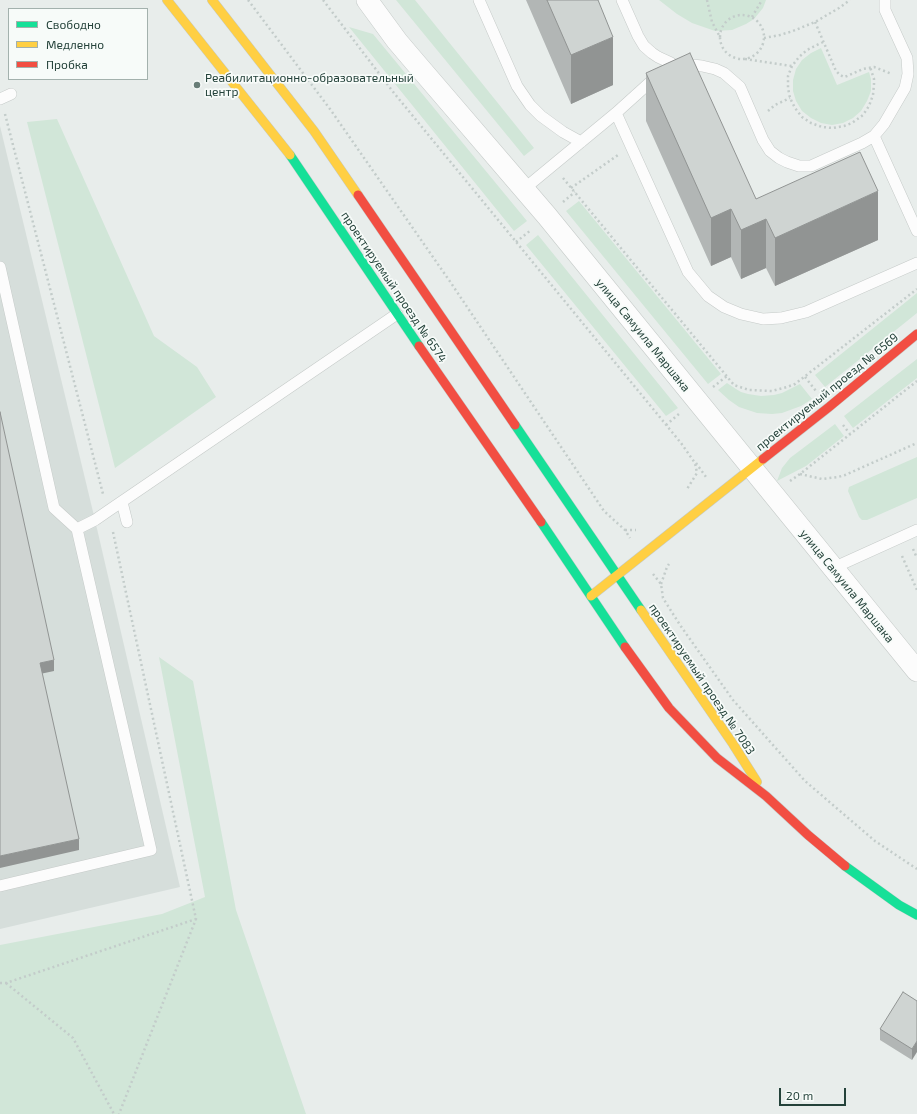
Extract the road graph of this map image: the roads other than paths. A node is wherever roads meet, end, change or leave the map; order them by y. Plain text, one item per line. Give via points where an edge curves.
1 (167, 0) edge
2 (212, 0) edge
3 (367, 0) edge
4 (479, 0) edge
5 (622, 0) edge
6 (885, 0) edge
7 (671, 63) junction
8 (616, 113) junction
9 (874, 136) junction
10 (581, 142) junction
11 (524, 189) junction
12 (916, 227) edge
13 (917, 263) edge
14 (0, 267) edge
15 (397, 314) junction
16 (917, 334) edge
17 (751, 468) junction
18 (122, 502) junction
19 (127, 522) dead end
20 (77, 529) junction
21 (917, 530) edge
22 (833, 568) junction
23 (618, 575) junction
24 (590, 596) junction
25 (917, 672) edge
26 (766, 796) junction
27 (0, 886) edge
28 (917, 915) edge

1 - 15 main road, проектируемый проезд № 6574 via 287,150
2 - 23 main road, проектируемый проезд № 6574 via 314,131
3 - 11 street, улица Самуила Маршака via 397,41
4 - 10 lane via 517,86 530,105 557,128
5 - 7 lane via 644,46
6 - 9 lane via 885,10 907,58 907,80 884,124
7 - 8 lane
7 - 9 lane via 715,69 732,80 740,88 770,151 787,162 811,166
8 - 10 lane
8 - 13 lane via 688,272 708,296 724,307 763,319 781,318 806,312
9 - 12 lane
10 - 11 lane
11 - 17 street, улица Самуила Маршака
14 - 20 lane via 54,508
15 - 18 lane
15 - 24 main road, проектируемый проезд № 6574
16 - 17 main road, проектируемый проезд № 6569
17 - 22 street, улица Самуила Маршака
17 - 23 main road, проектируемый проезд № 6569
18 - 19 lane
18 - 20 lane
20 - 27 lane via 151,850
21 - 22 lane
22 - 25 street, улица Самуила Маршака
23 - 24 main road, проектируемый проезд № 6569
23 - 26 main road, проектируемый проезд № 7083
24 - 26 main road, проектируемый проезд № 7083 via 669,708 717,758
26 - 28 main road, проектируемый проезд № 7083 via 850,870

